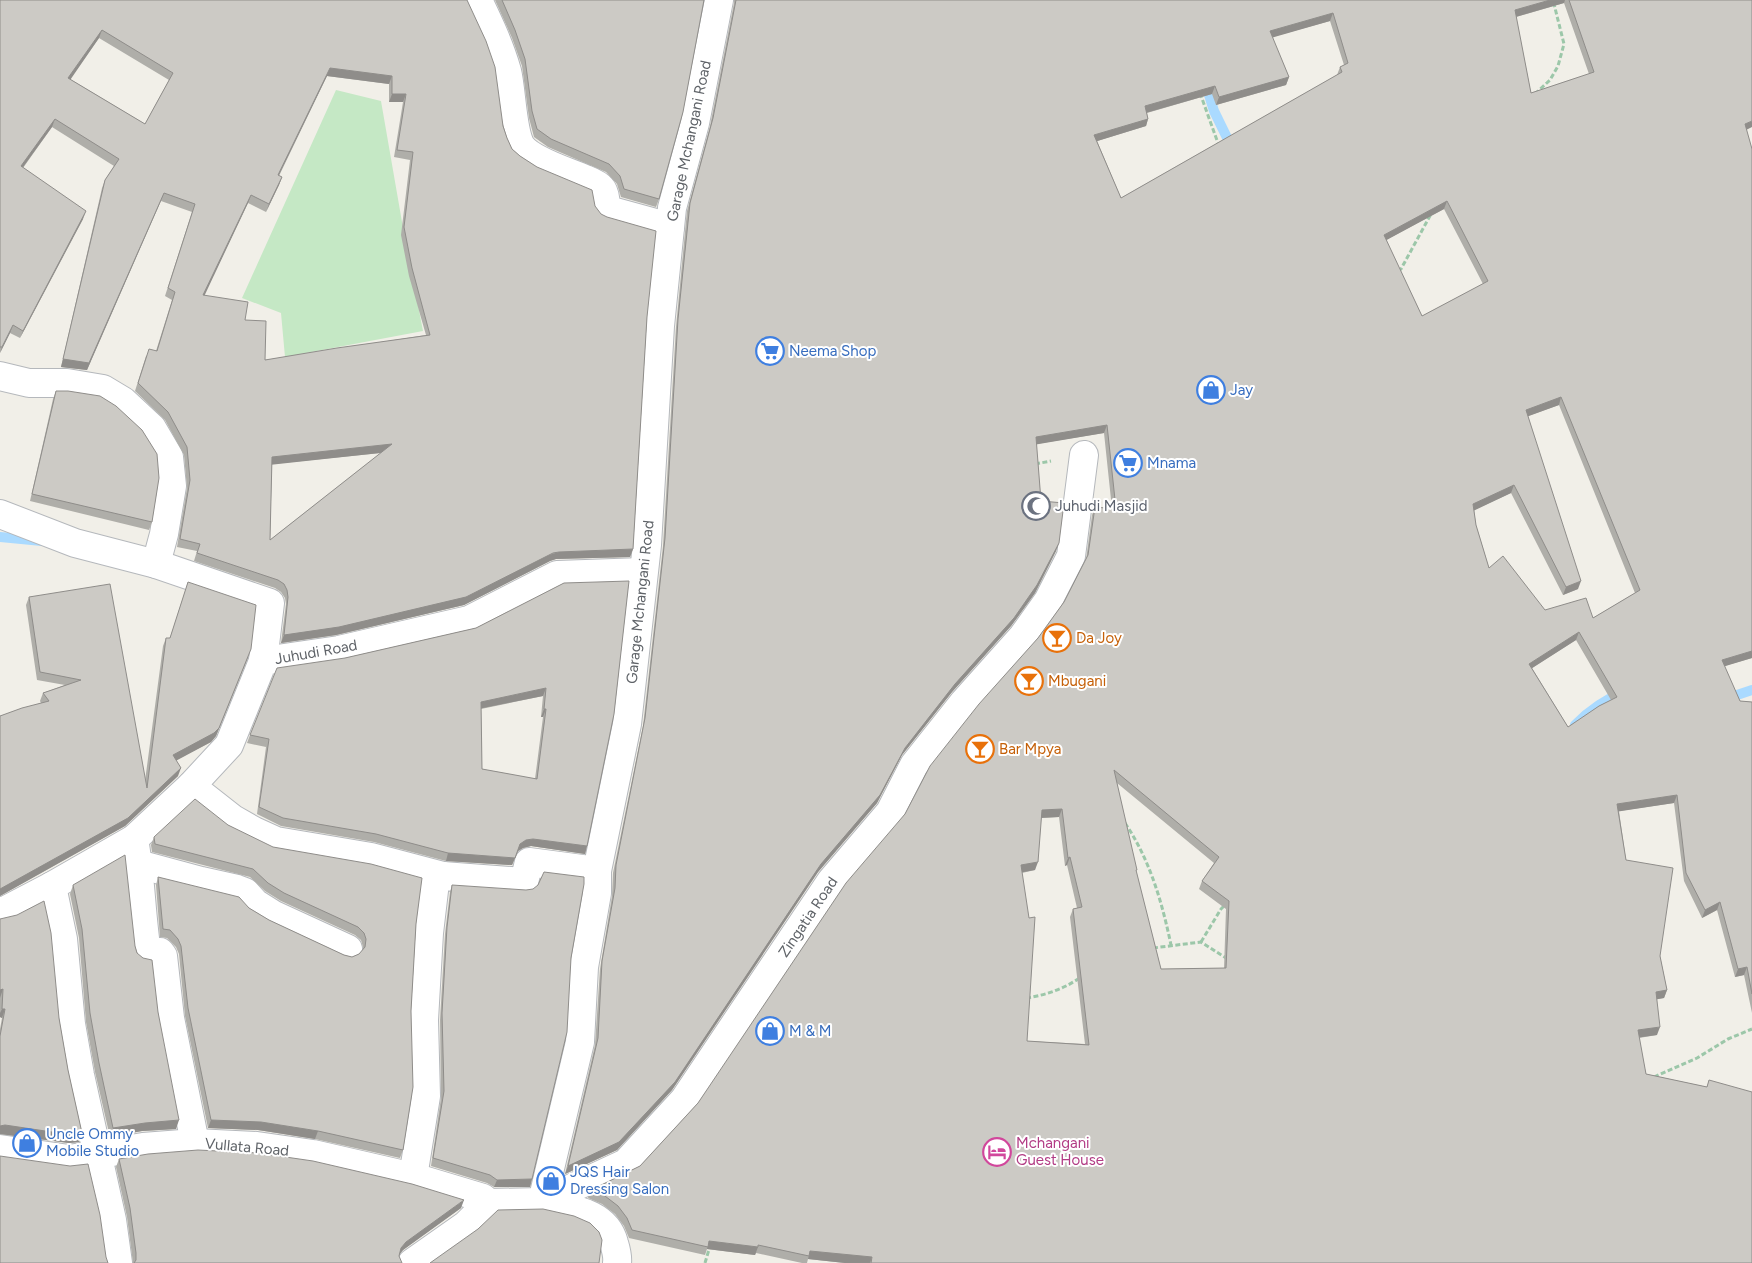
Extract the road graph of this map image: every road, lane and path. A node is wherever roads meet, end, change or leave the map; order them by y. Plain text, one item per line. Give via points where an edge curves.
1 (478, 0) edge
2 (719, 0) edge
3 (1552, 0) edge
4 (1198, 87) edge
5 (1534, 95) edge
6 (1221, 150) edge
7 (1432, 212) edge
8 (670, 227) junction
9 (1395, 274) edge
10 (0, 376) edge
11 (1084, 455) joint
12 (1028, 466) edge
13 (0, 514) edge
14 (156, 564) junction
15 (643, 572) junction
16 (263, 661) junction
17 (191, 786) junction
18 (1123, 819) edge
19 (136, 851) junction
20 (597, 871) junction
21 (443, 876) junction
22 (52, 886) junction
23 (1228, 903) edge
24 (0, 912) edge
25 (1201, 942) junction
26 (1171, 945) junction
27 (348, 949) dead end
28 (1147, 949) edge
29 (1234, 963) edge
30 (1086, 973) edge
31 (1024, 998) edge
32 (1752, 1029) edge
33 (1652, 1078) edge
34 (195, 1143) junction
35 (0, 1149) edge
36 (97, 1154) junction
37 (413, 1176) junction
38 (488, 1202) junction
39 (542, 1202) junction
40 (712, 1238) edge
41 (624, 1261) edge
42 (118, 1263) edge
43 (412, 1263) edge
44 (705, 1263) edge

1 - 8 street via 507,71 516,136 527,153 601,188 608,210
2 - 8 street, Garage Mchangani Road
3 - 5 path via 1564,44 1550,80
4 - 6 path
7 - 9 path
8 - 15 street, Garage Mchangani Road
10 - 14 street via 103,390 123,401 152,428 169,457 172,486
11 - 12 path
11 - 39 street, Zingatia Road via 1071,556 1048,601 1023,636 964,702 914,766 890,812 831,881 684,1100 626,1163
13 - 14 street via 75,543
14 - 16 street via 270,603
15 - 16 street, Juhudi Road via 557,575 469,620 339,650
15 - 20 street, Garage Mchangani Road via 627,724
16 - 17 street, Juhudi Road via 229,745
17 - 19 street, Juhudi Road
17 - 21 street via 233,819 276,841 371,857
18 - 26 path via 1151,872
19 - 22 street, Juhudi Road
19 - 27 street via 201,881 245,892 274,915
19 - 34 street via 147,953 160,952 163,956 170,1018
20 - 21 street via 530,862 524,882
20 - 39 street, Garage Mchangani Road via 597,892 584,967 580,1042
21 - 37 street via 435,882 429,933 424,1020 426,1096
22 - 24 street, Juhudi Road
22 - 36 street via 63,939 72,1032
23 - 25 path
25 - 26 path
25 - 29 path
26 - 28 path
30 - 31 path via 1068,986
32 - 33 path
34 - 36 street, Vullata Road
34 - 37 street, Vullata Road via 257,1146 312,1154
35 - 36 street, Vullata Road via 69,1159
36 - 42 street
37 - 38 street, Vullata Road
38 - 39 street, Zingatia Road
38 - 43 street via 466,1225
39 - 41 street via 585,1212 605,1224
40 - 44 path

